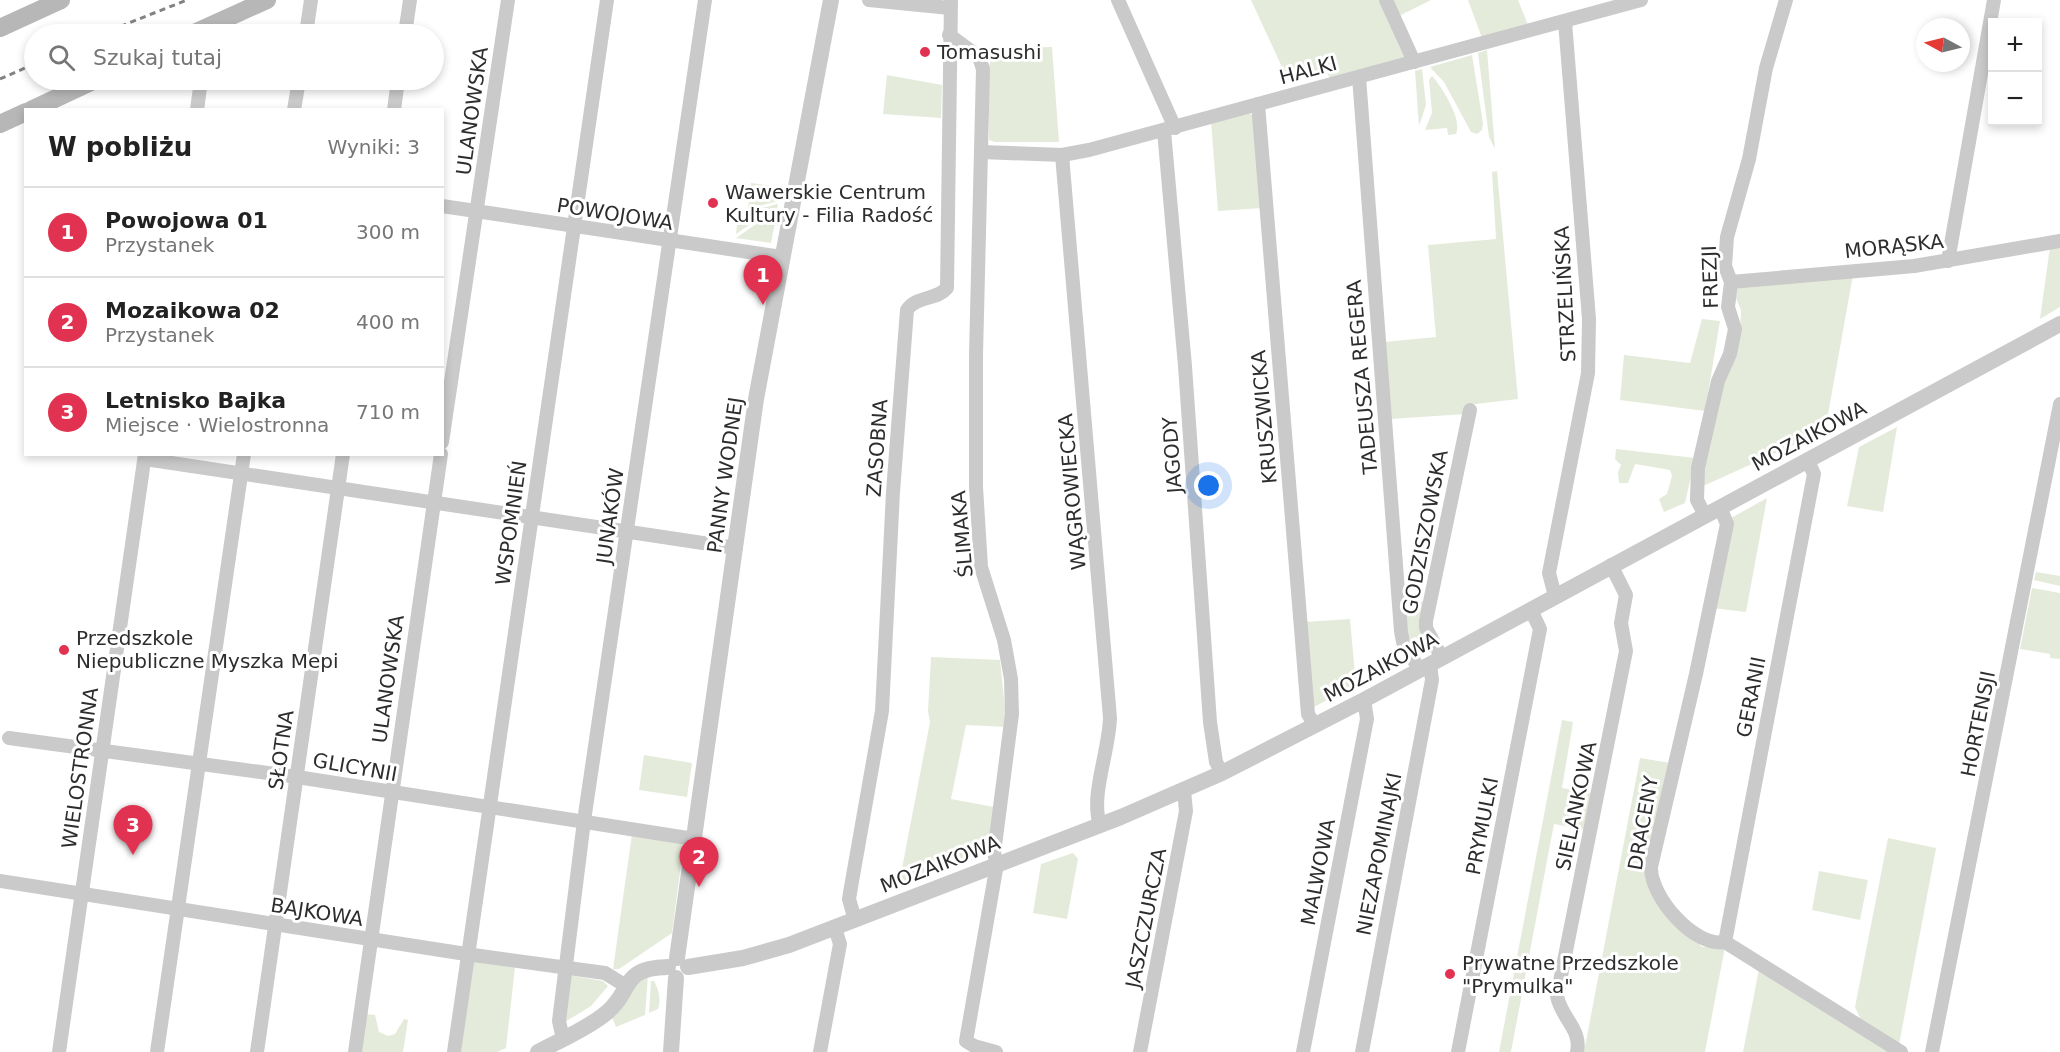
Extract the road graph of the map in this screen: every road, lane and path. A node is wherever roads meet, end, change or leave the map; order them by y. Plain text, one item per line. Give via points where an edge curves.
1 (61, 0) edge
2 (267, 0) edge
3 (311, 0) edge
4 (410, 0) edge
5 (508, 0) edge
6 (607, 0) edge
7 (705, 0) edge
8 (831, 0) edge
9 (869, 0) edge
10 (1118, 0) edge
11 (1386, 0) edge
12 (1641, 0) edge
13 (1786, 0) edge
14 (1994, 0) edge
15 (951, 4) edge
16 (1565, 22) junction
17 (219, 24) edge
18 (307, 24) edge
19 (406, 24) edge
20 (0, 28) edge
21 (949, 35) junction
22 (1414, 62) junction
23 (1359, 77) junction
24 (74, 90) edge
25 (200, 90) edge
26 (297, 90) edge
27 (397, 90) edge
28 (1258, 104) junction
29 (35, 108) edge
30 (197, 108) edge
31 (294, 108) edge
32 (394, 108) edge
33 (24, 113) edge
34 (0, 124) edge
35 (1170, 130) junction
36 (981, 152) junction
37 (1062, 154) junction
38 (444, 206) edge
39 (477, 212) junction
40 (573, 227) junction
41 (2060, 241) edge
42 (670, 242) junction
43 (782, 257) junction
44 (1948, 261) junction
45 (1731, 282) junction
46 (2060, 324) edge
47 (2060, 404) edge
48 (1470, 410) dead end
49 (444, 429) edge
50 (244, 456) edge
51 (343, 456) edge
52 (441, 456) edge
53 (145, 457) edge
54 (1808, 460) junction
55 (242, 472) junction
56 (338, 488) junction
57 (434, 502) junction
58 (1720, 507) junction
59 (1705, 515) junction
60 (532, 516) junction
61 (627, 530) junction
62 (735, 548) junction
63 (1611, 565) junction
64 (1555, 596) junction
65 (1531, 610) junction
66 (1430, 664) junction
67 (1364, 700) junction
68 (1314, 726) junction
69 (9, 738) dead end
70 (103, 752) junction
71 (198, 763) junction
72 (1222, 773) junction
73 (297, 777) junction
74 (1184, 791) junction
75 (391, 794) junction
76 (489, 807) junction
77 (584, 821) junction
78 (1100, 825) junction
79 (694, 839) junction
80 (997, 864) junction
81 (0, 881) edge
82 (82, 893) junction
83 (176, 910) junction
84 (855, 920) junction
85 (275, 924) junction
86 (835, 928) junction
87 (371, 940) junction
88 (1725, 942) junction
89 (466, 954) junction
90 (677, 967) junction
91 (565, 968) junction
92 (626, 986) junction
93 (563, 1039) junction
94 (59, 1052) edge
95 (157, 1052) edge
96 (257, 1052) edge
97 (355, 1052) edge
98 (454, 1052) edge
99 (538, 1052) edge
100 (671, 1052) edge
101 (820, 1052) edge
102 (996, 1052) edge
103 (1140, 1052) edge
104 (1303, 1052) edge
105 (1362, 1052) edge
106 (1458, 1052) edge
107 (1577, 1052) edge
108 (1901, 1052) edge
109 (1932, 1052) edge

1 - 20 main road
2 - 17 main road
3 - 18 street
4 - 19 street
5 - 39 street, ULANOWSKA
6 - 40 street, WSPOMNIEŃ
7 - 42 street, JUNAKÓW
8 - 43 street, PANNY WODNEJ
9 - 15 street
10 - 35 street, JAGODY
11 - 22 street
12 - 16 street, HALKI
13 - 45 street, FREZJI via 1727,237 1725,266
14 - 44 street
15 - 21 street, ZASOBNA
16 - 22 street, HALKI
16 - 64 street, STRZELIŃSKA via 1589,352 1549,573
21 - 36 street, ŚLIMAKA via 981,62
21 - 84 street, ZASOBNA via 947,288 907,310 882,711 849,899
22 - 23 street, HALKI
23 - 28 street, HALKI
23 - 66 street, TADEUSZA REGERA via 1401,631 1403,642
24 - 29 main road
25 - 30 street
26 - 31 street
27 - 32 street
28 - 35 street, HALKI
28 - 68 street, KRUSZWICKA via 1308,714
33 - 34 main road
35 - 37 street, HALKI
35 - 72 street, JAGODY via 1210,722 1216,762
36 - 37 street, HALKI
36 - 80 street, ŚLIMAKA via 976,487 981,567 1008,661 1012,714 994,853
37 - 78 street, WĄGROWIECKA via 1110,718 1096,804
38 - 39 street, POWOJOWA
39 - 40 street, POWOJOWA
39 - 49 street, ULANOWSKA
40 - 42 street, POWOJOWA
40 - 60 street, WSPOMNIEŃ
41 - 44 street, MORĄSKA
42 - 43 street, POWOJOWA
42 - 61 street, JUNAKÓW
43 - 62 street, PANNY WODNEJ via 756,399
44 - 45 street, MORĄSKA
45 - 59 street, FREZJI via 1728,306 1736,329 1718,381 1696,487 1697,500
46 - 54 street, MOZAIKOWA
47 - 109 street, HORTENSJI
48 - 66 street, GODZISZOWSKA via 1426,621
50 - 55 street
51 - 56 street, SŁOTNA
52 - 57 street, ULANOWSKA
53 - 55 street
53 - 70 street, WIELOSTRONNA
54 - 58 street, MOZAIKOWA
54 - 88 street, GERANII via 1814,474
55 - 56 street
55 - 71 street
56 - 57 street
56 - 73 street, SŁOTNA
57 - 60 street
57 - 75 street, ULANOWSKA
58 - 59 street, MOZAIKOWA
58 - 88 street, DRACENY via 1727,524 1650,879 1656,892 1697,937 1710,943
59 - 63 street, MOZAIKOWA
60 - 61 street
60 - 76 street, WSPOMNIEŃ
61 - 62 street
61 - 77 street, JUNAKÓW
62 - 79 street, PANNY WODNEJ
63 - 64 street, MOZAIKOWA
63 - 107 street, SIELANKOWA via 1626,595 1621,623 1626,651 1557,996 1559,1008 1578,1036
64 - 65 street, MOZAIKOWA
65 - 66 street, MOZAIKOWA
65 - 106 street, PRYMULKI via 1540,629
66 - 67 street, MOZAIKOWA
66 - 105 street, NIEZAPOMINAJKI via 1432,680
67 - 68 street, MOZAIKOWA
67 - 104 street, MALWOWA via 1367,718
68 - 72 street, MOZAIKOWA
69 - 70 street, GLICYNII
70 - 71 street, GLICYNII
70 - 82 street, WIELOSTRONNA
71 - 73 street, GLICYNII
71 - 83 street
72 - 74 street, MOZAIKOWA
73 - 75 street, GLICYNII
73 - 85 street, SŁOTNA
74 - 78 street, MOZAIKOWA
74 - 103 street, JASZCZURCZA via 1186,812
75 - 76 street, GLICYNII
75 - 87 street, ULANOWSKA
76 - 77 street, GLICYNII
76 - 89 street, WSPOMNIEŃ
77 - 79 street, GLICYNII
77 - 91 street, JUNAKÓW
78 - 80 street, MOZAIKOWA
79 - 90 street, PANNY WODNEJ
80 - 84 street, MOZAIKOWA
80 - 102 street, ŚLIMAKA via 966,1041
81 - 82 street, BAJKOWA
82 - 83 street, BAJKOWA
82 - 94 street, WIELOSTRONNA
83 - 85 street, BAJKOWA
83 - 95 street
84 - 86 street, MOZAIKOWA
85 - 87 street, BAJKOWA
85 - 96 street, SŁOTNA
86 - 90 street, MOZAIKOWA via 743,958
86 - 101 street via 840,944
87 - 89 street, BAJKOWA
87 - 97 street, ULANOWSKA
88 - 108 street, DRACENY
89 - 91 street, BAJKOWA
89 - 98 street, WSPOMNIEŃ via 464,998
90 - 92 street, MOZAIKOWA via 643,969
90 - 100 street, PANNY WODNEJ
91 - 92 street, BAJKOWA via 605,973
91 - 93 street, JUNAKÓW via 559,1021
92 - 93 street, MOZAIKOWA via 604,1015
93 - 99 street, MOZAIKOWA

